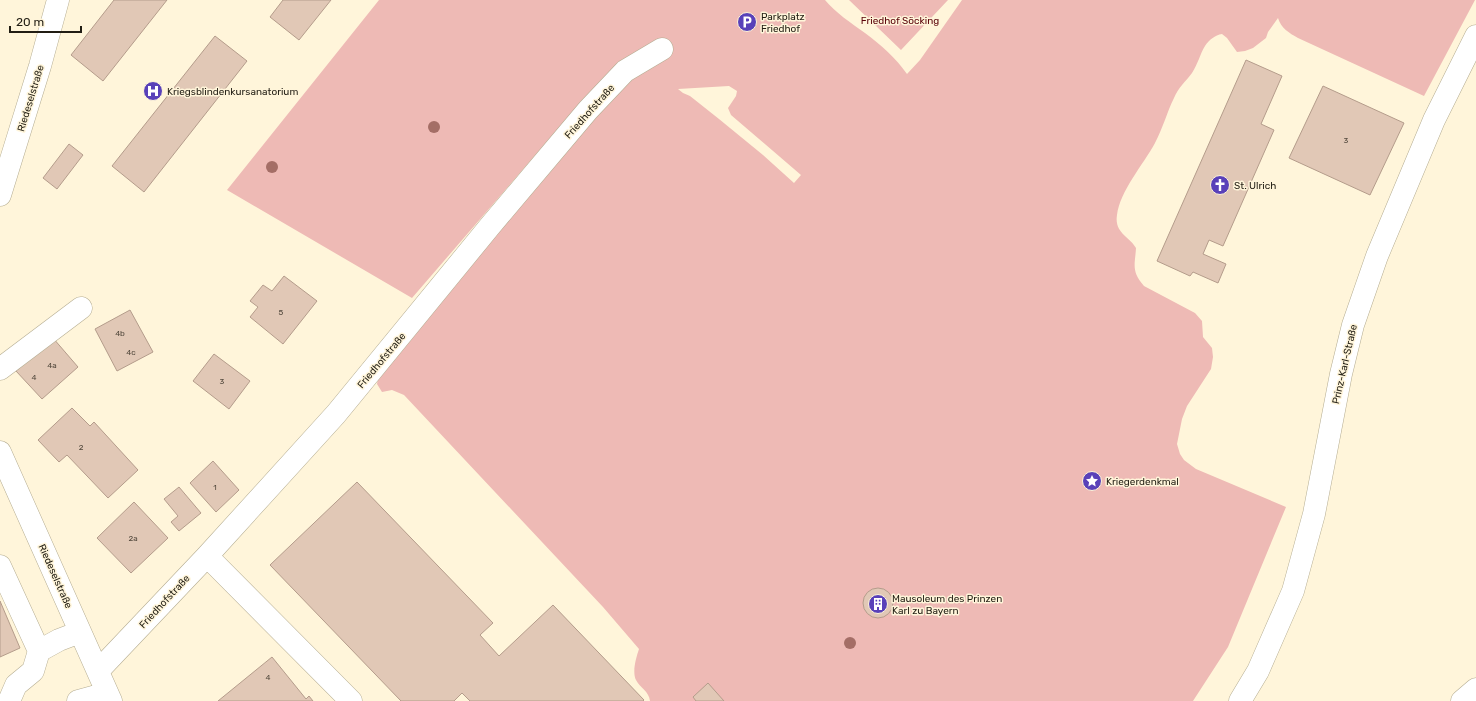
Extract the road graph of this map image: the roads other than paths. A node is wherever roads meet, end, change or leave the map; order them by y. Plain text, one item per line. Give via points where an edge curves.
1 (58, 0) edge
2 (1476, 36) edge
3 (662, 49) dead end
4 (0, 195) edge
5 (81, 308) dead end
6 (0, 369) edge
7 (0, 452) edge
8 (5, 477) edge
9 (207, 556) junction
10 (0, 566) edge
11 (80, 632) junction
12 (39, 651) junction
13 (98, 671) junction
14 (1476, 689) edge
15 (109, 697) edge
16 (9, 701) edge
17 (78, 701) edge
18 (351, 701) edge
19 (1240, 701) edge
20 (1462, 701) edge

1 - 4 street, Riedeselstraße
2 - 19 street, Prinz-Karl-Straße via 1434,120 1376,256 1353,325 1317,501 1293,591 1258,671
3 - 9 street, Friedhofstraße via 625,72 588,110 336,414
5 - 6 street
7 - 8 street, Riedeselstraße
8 - 11 street, Riedeselstraße
9 - 13 street, Friedhofstraße
9 - 18 street
10 - 12 street
11 - 12 street
11 - 13 street, Riedeselstraße
12 - 16 street via 33,671 16,685
13 - 15 street, Riedeselstraße
14 - 20 street
15 - 17 street

